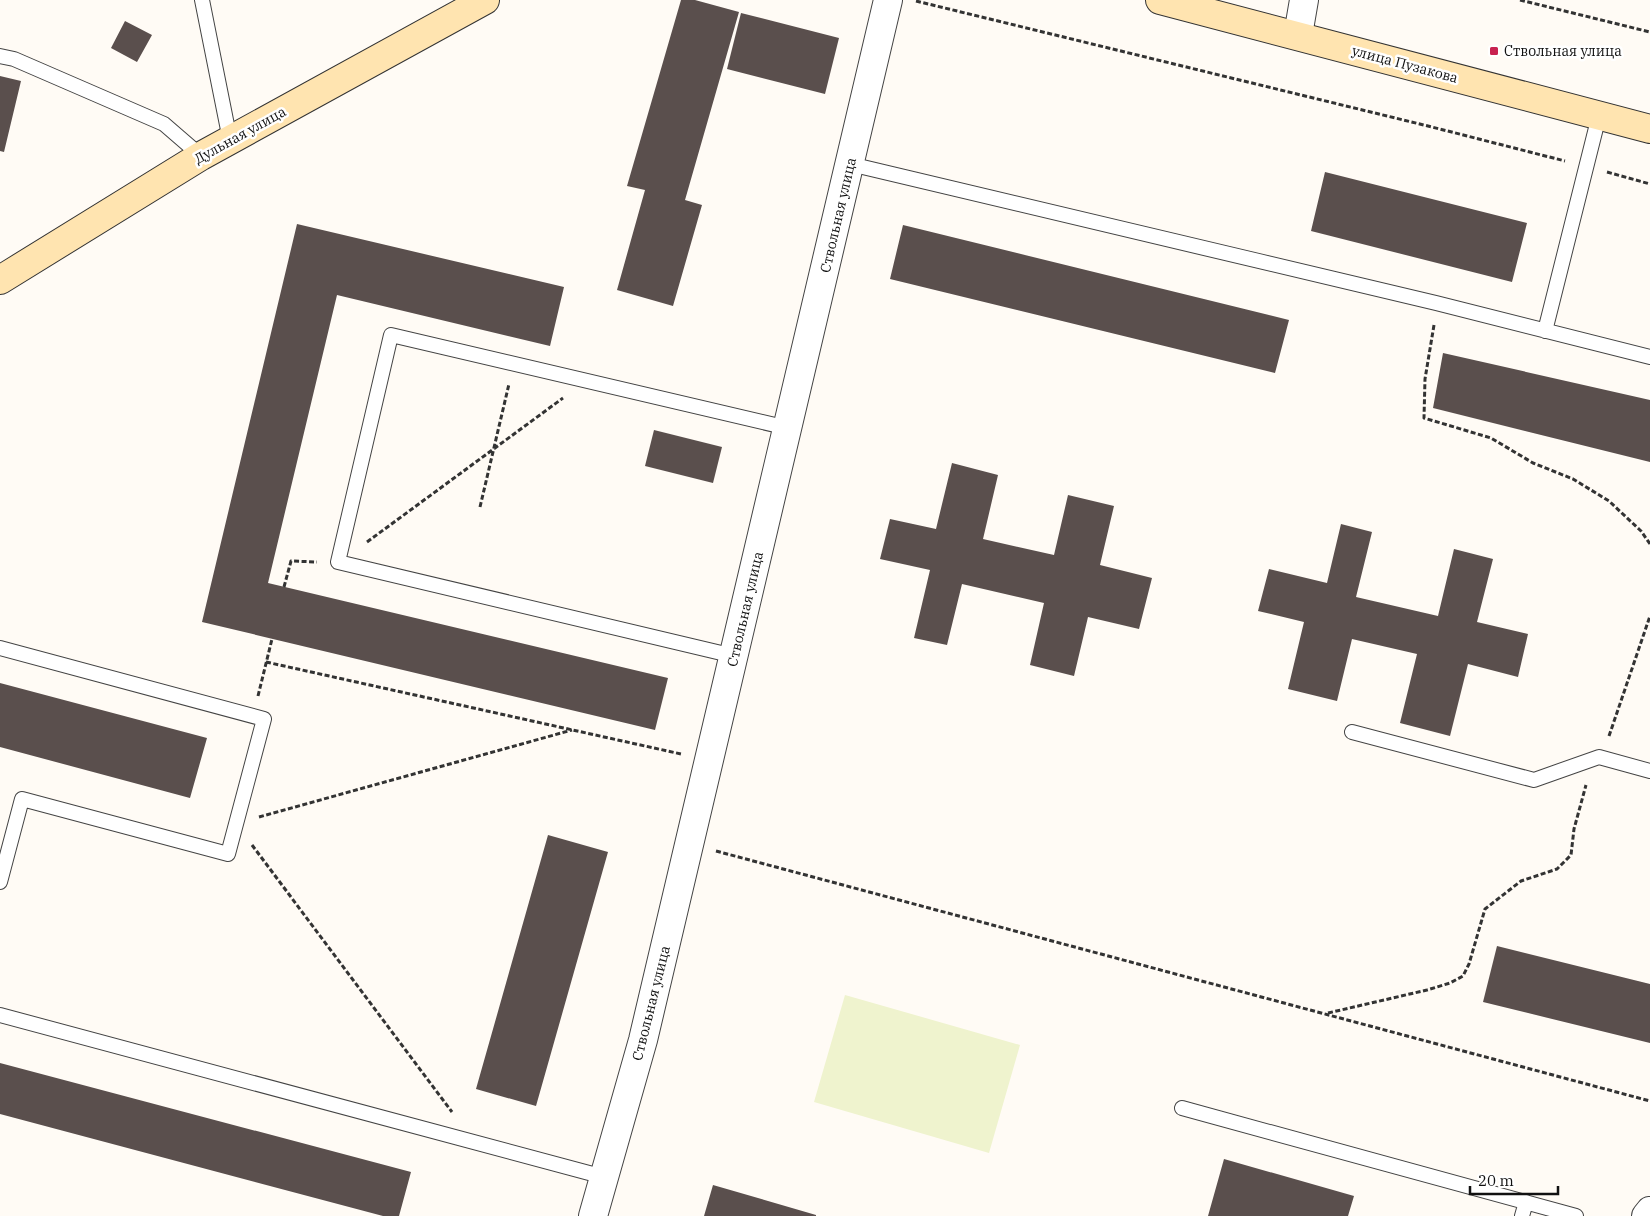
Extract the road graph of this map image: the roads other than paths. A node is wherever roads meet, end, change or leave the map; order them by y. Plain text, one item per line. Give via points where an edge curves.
1 (202, 0) edge
2 (485, 0) edge
3 (888, 0) edge
4 (1160, 0) edge
5 (1304, 0) edge
6 (1298, 35) junction
7 (0, 56) edge
8 (1600, 116) junction
9 (1650, 129) edge
10 (230, 140) junction
11 (201, 156) junction
12 (850, 164) junction
13 (0, 280) edge
14 (1546, 331) junction
15 (1650, 357) edge
16 (788, 428) junction
17 (0, 648) edge
18 (734, 656) junction
19 (1352, 732) dead end
20 (1650, 771) edge
21 (0, 882) edge
22 (0, 1015) edge
23 (1182, 1108) dead end
24 (604, 1178) junction
25 (1524, 1209) edge
26 (1650, 1211) edge
27 (593, 1216) edge
28 (1576, 1216) edge
29 (1646, 1216) edge

1 - 10 lane
2 - 10 street, Дульная улица
3 - 12 street, Ствольная улица
4 - 6 street, улица Пузакова
5 - 6 street
6 - 8 street, улица Пузакова
7 - 11 lane via 14,59 164,124
8 - 9 street, улица Пузакова
8 - 14 lane
10 - 11 street, Дульная улица
11 - 13 street, Дульная улица
12 - 14 lane
12 - 16 street, Ствольная улица
14 - 15 lane
16 - 18 street, Ствольная улица
16 - 18 lane via 391,335 338,562
17 - 21 lane via 264,719 228,854 22,799
18 - 24 street, Ствольная улица via 643,1040
19 - 20 lane via 1534,780 1599,757
22 - 24 lane
23 - 25 lane
24 - 27 street, Ствольная улица
25 - 28 lane
26 - 29 street

